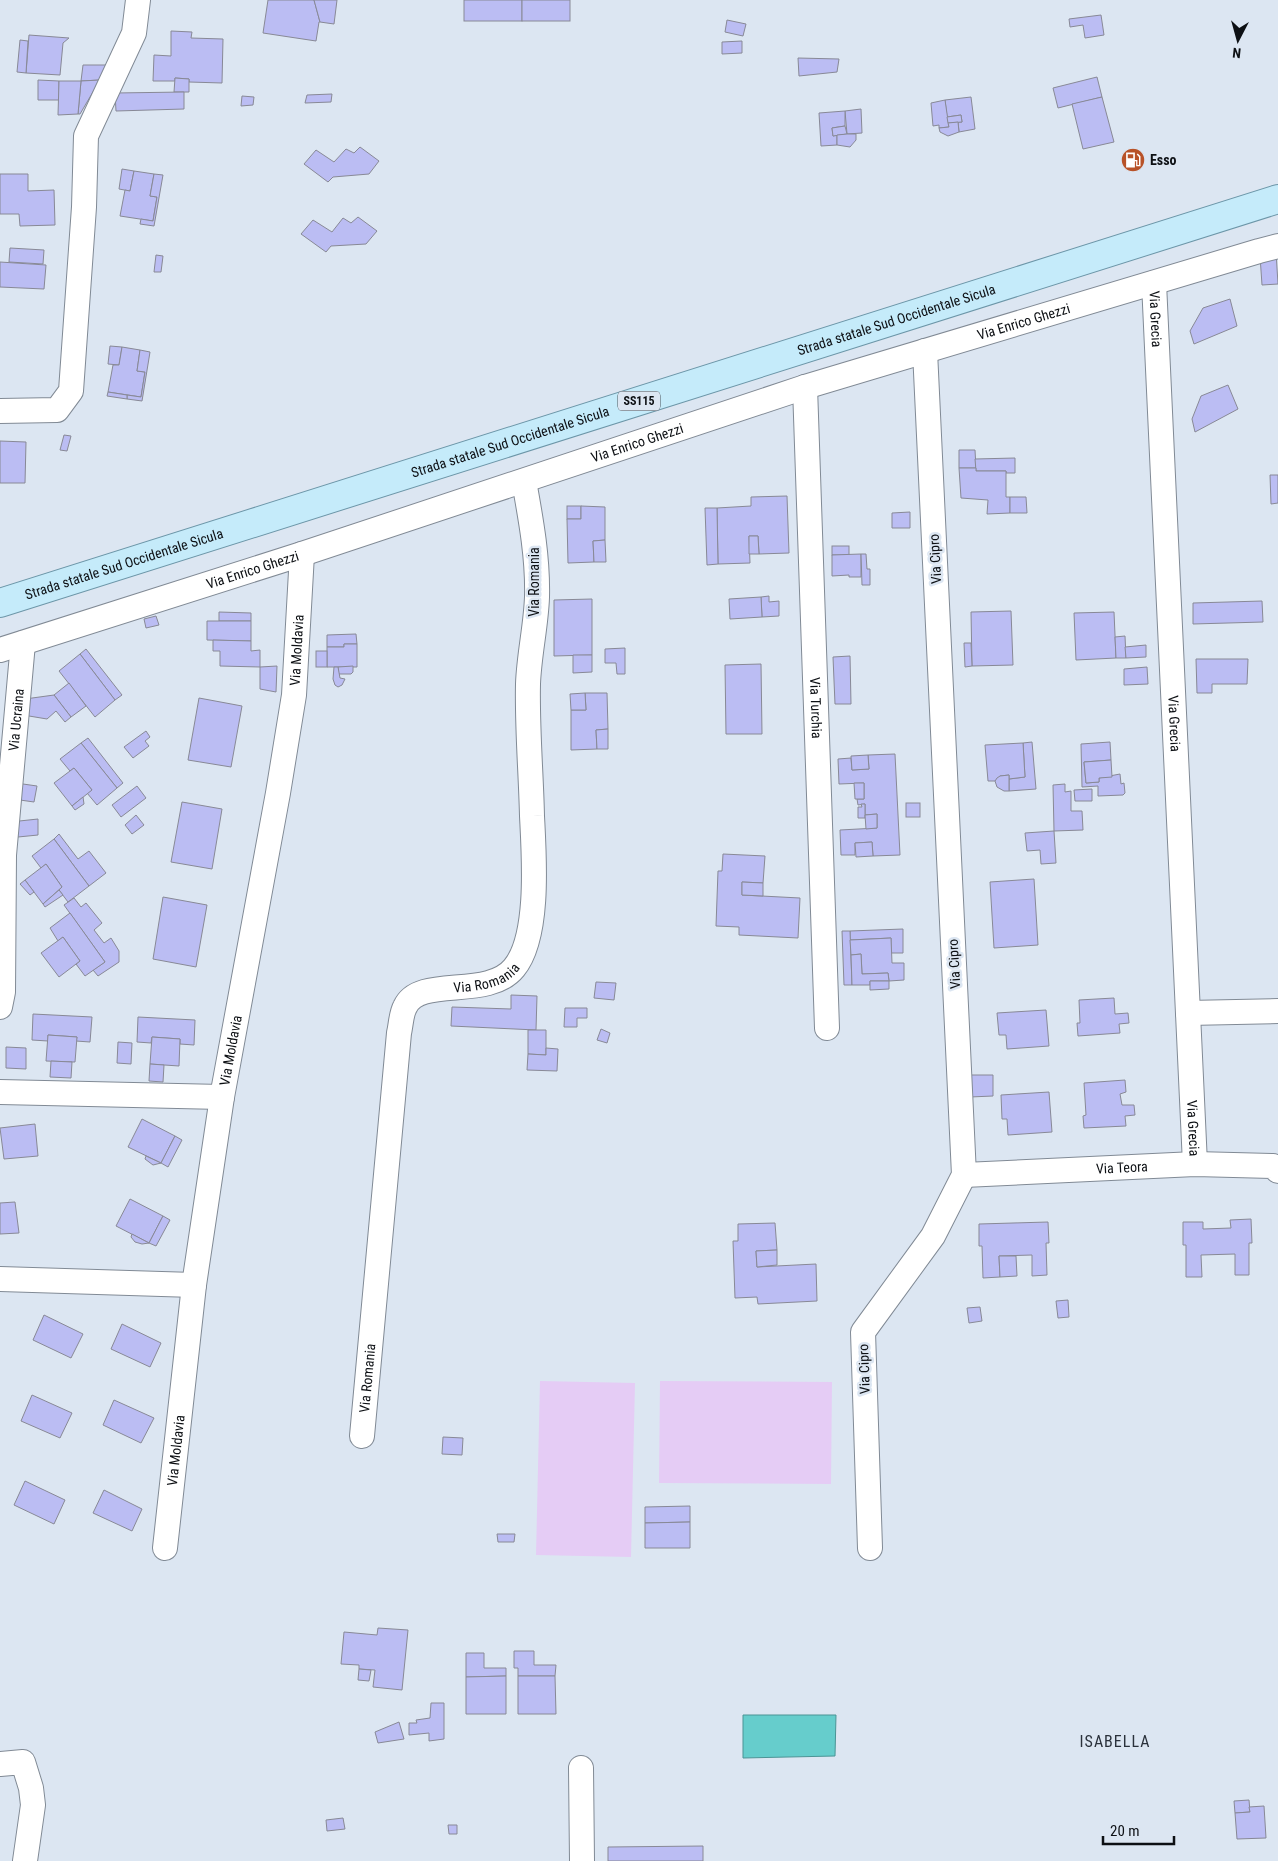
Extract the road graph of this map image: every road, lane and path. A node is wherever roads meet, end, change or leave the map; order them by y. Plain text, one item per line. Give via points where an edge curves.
1 (138, 0) edge
2 (1278, 199) edge
3 (1278, 246) edge
4 (1154, 283) junction
5 (925, 351) junction
6 (805, 387) junction
7 (0, 411) edge
8 (524, 481) junction
9 (302, 554) junction
10 (0, 602) edge
11 (23, 643) junction
12 (0, 650) edge
13 (0, 1007) edge
14 (1278, 1011) edge
15 (1188, 1013) junction
16 (827, 1028) dead end
17 (0, 1092) edge
18 (222, 1096) junction
19 (1195, 1164) junction
20 (1278, 1171) edge
21 (964, 1175) junction
22 (0, 1279) edge
23 (194, 1285) junction
24 (362, 1436) dead end
25 (165, 1548) dead end
26 (870, 1548) dead end
27 (0, 1764) edge
28 (582, 1768) dead end
29 (25, 1861) edge
30 (582, 1861) edge

1 - 7 street via 134,33 86,136 71,391 57,410
2 - 10 main road, Strada statale Sud Occidentale Sicula / SS115
3 - 4 street, Via Enrico Ghezzi
4 - 5 street, Via Enrico Ghezzi
4 - 15 street, Via Grecia
5 - 6 street, Via Enrico Ghezzi
5 - 21 street, Via Cipro
6 - 8 street, Via Enrico Ghezzi
6 - 16 street, Via Turchia
8 - 9 street, Via Enrico Ghezzi
8 - 24 street, Via Romania via 535,544 537,598 528,683 534,875 530,931 514,969 497,980 472,987 418,993 405,1006 399,1033
9 - 11 street, Via Enrico Ghezzi
9 - 18 street, Via Moldavia via 294,695
11 - 12 street, Via Enrico Ghezzi
11 - 13 street, Via Ucraina via 4,855 3,992
14 - 15 street
15 - 19 street, Via Grecia
17 - 18 street
18 - 23 street, Via Moldavia
19 - 20 street, Via Teora via 1273,1166
19 - 21 street, Via Teora
21 - 26 street, Via Cipro via 934,1236 863,1332
22 - 23 street
23 - 25 street, Via Moldavia
27 - 29 street via 23,1762 31,1788 33,1805
28 - 30 street

